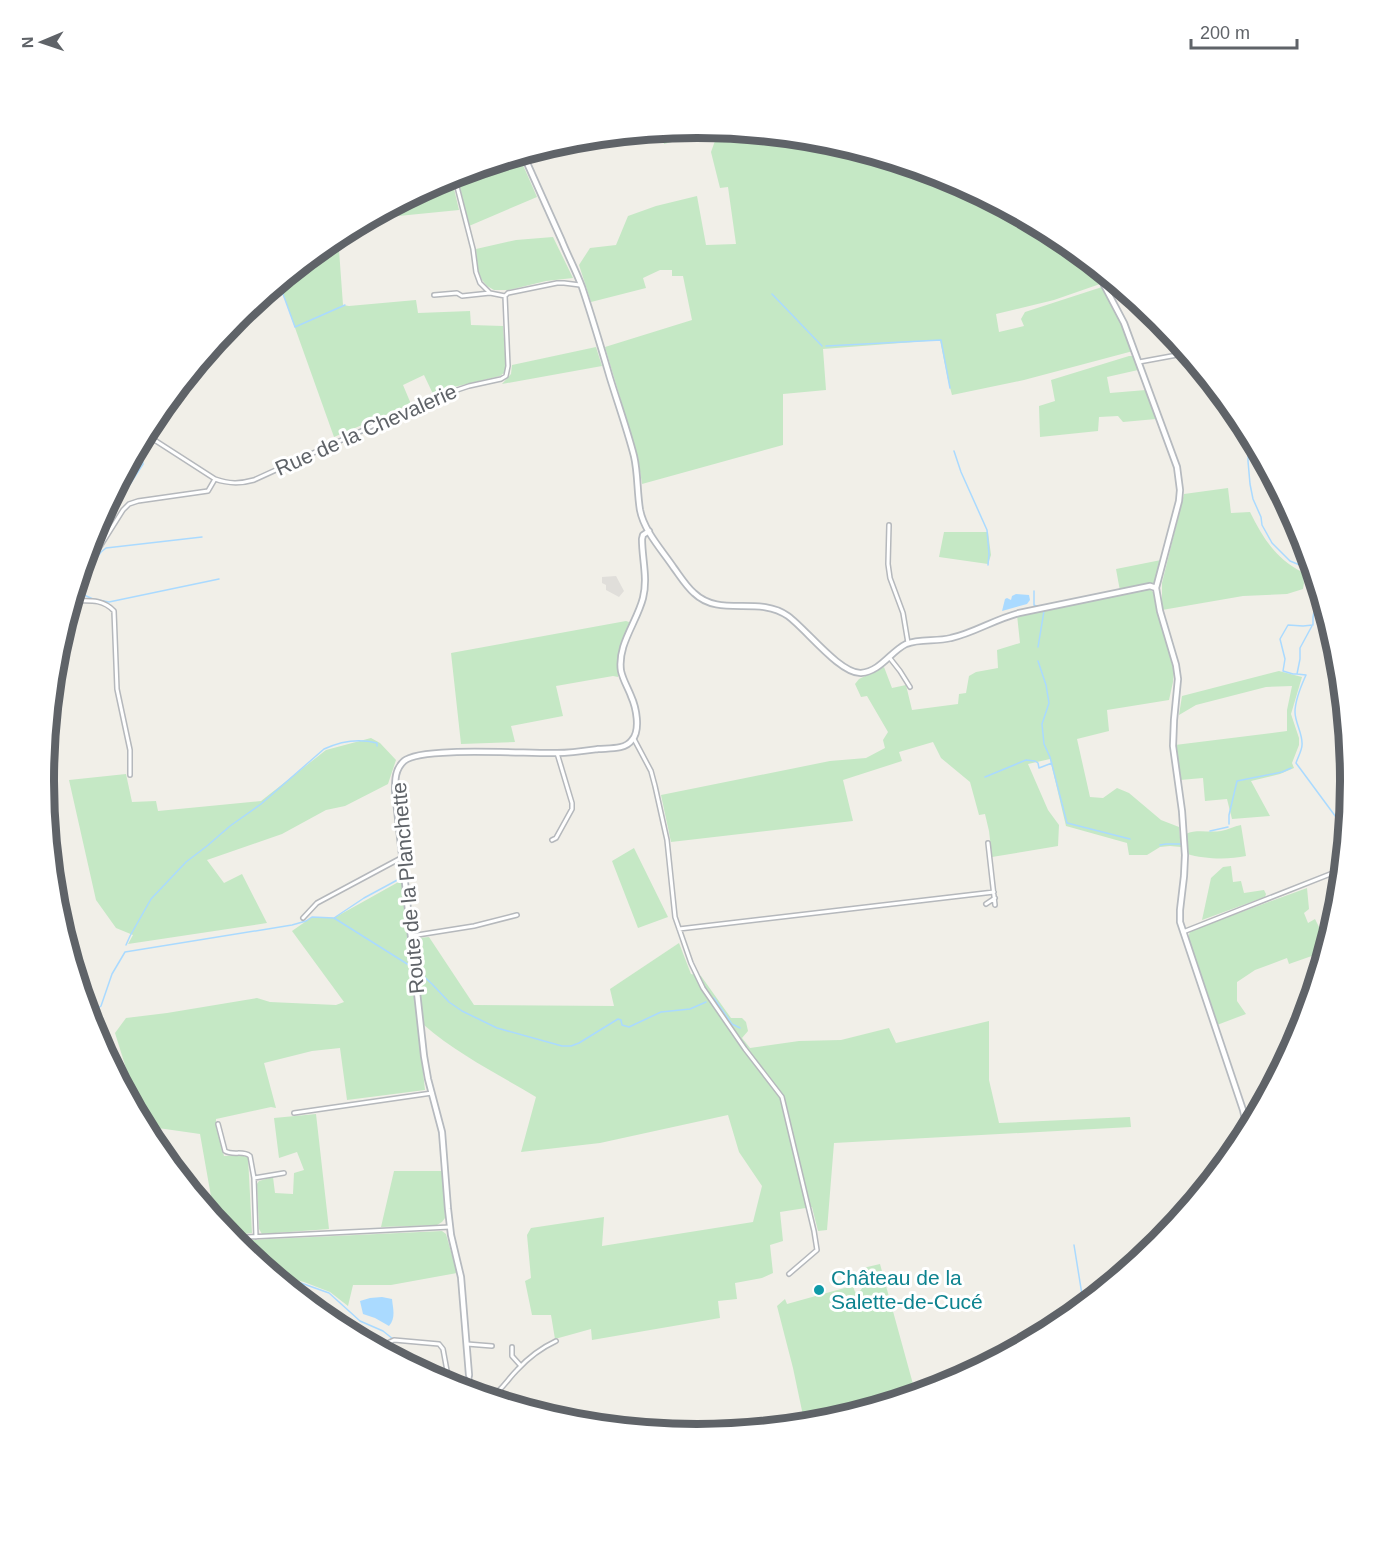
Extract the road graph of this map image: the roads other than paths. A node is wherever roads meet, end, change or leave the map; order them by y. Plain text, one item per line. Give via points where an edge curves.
1 (526, 161) edge
2 (457, 185) edge
3 (1103, 283) edge
4 (581, 285) junction
5 (490, 293) junction
6 (434, 295) dead end
7 (505, 296) junction
8 (1179, 355) edge
9 (1138, 362) junction
10 (153, 439) edge
11 (215, 479) junction
12 (889, 525) dead end
13 (649, 531) junction
14 (97, 552) edge
15 (1156, 588) junction
16 (80, 601) edge
17 (908, 643) junction
18 (889, 657) junction
19 (910, 687) dead end
20 (634, 739) junction
21 (557, 753) junction
22 (130, 775) dead end
23 (552, 840) dead end
24 (988, 843) dead end
25 (403, 858) junction
26 (1334, 873) edge
27 (994, 892) junction
28 (995, 898) junction
29 (986, 904) dead end
30 (995, 905) dead end
31 (518, 915) dead end
32 (303, 918) dead end
33 (679, 929) junction
34 (1183, 932) junction
35 (411, 936) junction
36 (432, 1093) junction
37 (294, 1113) dead end
38 (1245, 1119) edge
39 (218, 1124) dead end
40 (284, 1173) dead end
41 (254, 1178) junction
42 (450, 1227) junction
43 (256, 1237) junction
44 (244, 1239) edge
45 (789, 1274) dead end
46 (556, 1341) dead end
47 (466, 1344) junction
48 (386, 1345) edge
49 (492, 1346) dead end
50 (512, 1347) dead end
51 (521, 1366) junction
52 (448, 1375) edge
53 (469, 1375) joint
54 (470, 1383) edge
55 (500, 1391) junction
56 (497, 1393) edge
57 (502, 1394) edge

1 - 4 street
2 - 5 street via 480,283
3 - 9 street
4 - 7 street via 557,283
4 - 13 street via 634,456 640,511
5 - 6 street
5 - 7 street
7 - 11 street, Rue de la Chevalerie via 508,366 501,380 436,397 254,480 235,483
8 - 9 street
9 - 15 street via 1180,479 1175,517
10 - 11 street, Rue de la Chevalerie, bridge
11 - 14 street via 208,491 129,504
12 - 17 street via 890,578 903,613
13 - 18 street via 687,585 710,604 754,605 786,615 854,673 872,670
13 - 20 street via 642,539 644,596 620,663 634,704
15 - 17 street via 1150,586 1018,613 950,639
15 - 34 street via 1178,679 1173,746 1185,855 1180,910
16 - 22 street via 108,604 114,611 117,689 130,750
17 - 18 street
18 - 19 street
20 - 21 street, Route de la Planchette via 618,748
20 - 33 street via 655,786
21 - 23 street via 572,809
21 - 25 street, Route de la Planchette via 445,753 410,757 399,767 395,779
24 - 27 street
25 - 32 street via 317,903
25 - 35 street, Route de la Planchette
26 - 34 street
27 - 28 street
27 - 33 street
28 - 29 street
28 - 30 street
31 - 35 street
33 - 45 street via 703,988 782,1097 817,1250
34 - 38 street
35 - 36 street, Route de la Planchette via 424,1056
36 - 37 street
36 - 42 street, Route de la Planchette via 442,1132
39 - 41 street via 225,1151 248,1154
40 - 41 street
41 - 43 street
42 - 43 street
42 - 47 street, Route de la Planchette via 461,1277
43 - 44 street
46 - 51 street
47 - 49 street
47 - 53 street, Route de la Planchette
48 - 52 street via 394,1340 439,1344
50 - 51 street via 512,1356
51 - 55 street
53 - 54 street, Route de la Planchette
55 - 56 street
55 - 57 street

